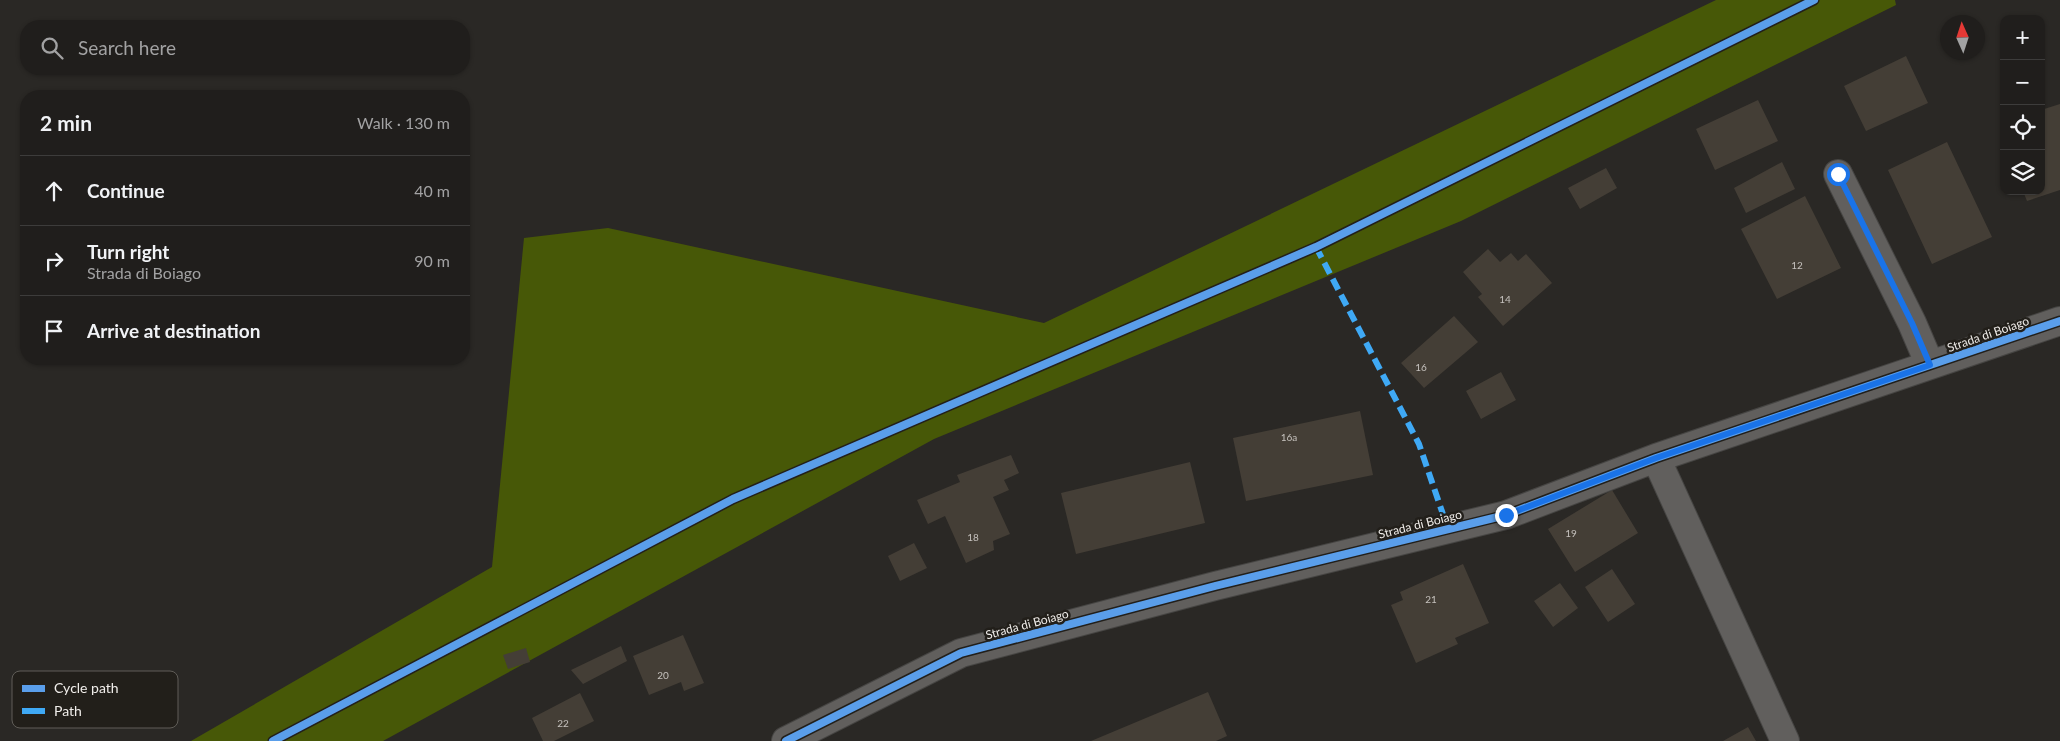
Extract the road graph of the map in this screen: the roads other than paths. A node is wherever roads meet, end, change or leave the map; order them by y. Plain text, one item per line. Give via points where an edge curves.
1 (1838, 174) dead end
2 (2060, 321) edge
3 (1930, 365) junction
4 (1656, 458) junction
5 (786, 741) edge
6 (1785, 741) edge

1 - 3 street
2 - 3 street, Strada di Boiago
3 - 4 street, Strada di Boiago
4 - 5 street, Strada di Boiago via 1506,515 1215,586 961,653
4 - 6 street

